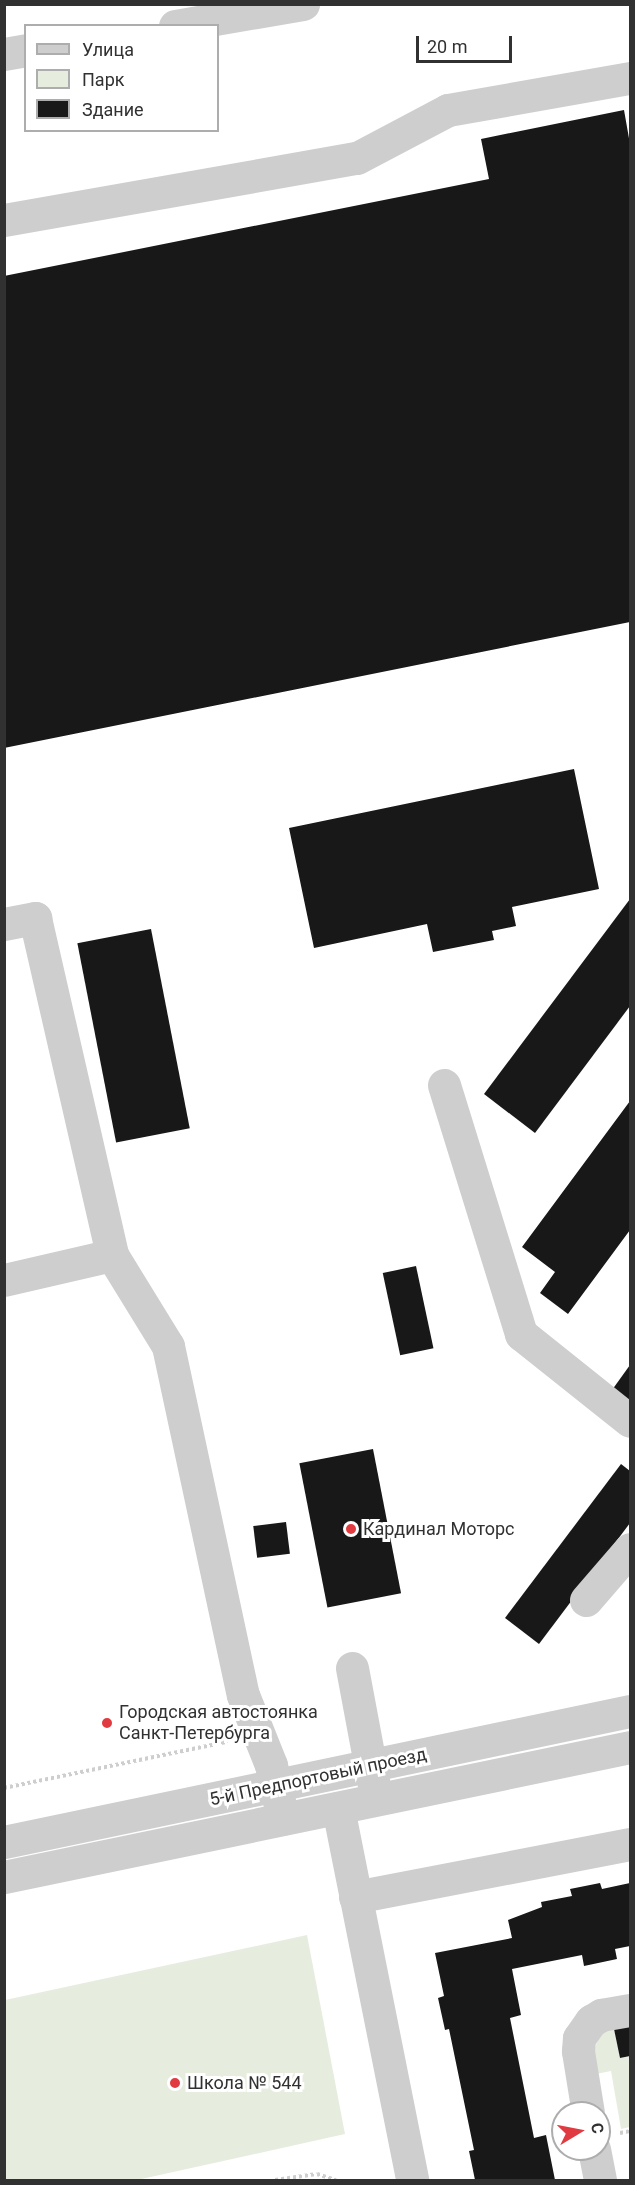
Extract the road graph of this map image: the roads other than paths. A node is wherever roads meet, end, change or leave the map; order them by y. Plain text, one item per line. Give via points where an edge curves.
1 (303, 4) edge
2 (189, 17) edge
3 (24, 50) edge
4 (4, 54) edge
5 (630, 78) edge
6 (4, 220) edge
7 (4, 924) edge
8 (444, 1085) dead end
9 (112, 1256) junction
10 (4, 1280) edge
11 (630, 1422) edge
12 (630, 1549) edge
13 (586, 1600) dead end
14 (352, 1668) dead end
15 (630, 1711) edge
16 (630, 1748) edge
17 (370, 1766) junction
18 (276, 1786) junction
19 (377, 1800) junction
20 (338, 1808) junction
21 (283, 1819) junction
22 (4, 1842) edge
23 (630, 1844) edge
24 (4, 1877) edge
25 (355, 1897) junction
26 (630, 2010) edge
27 (586, 2101) edge
28 (604, 2161) edge
29 (412, 2181) edge
30 (600, 2181) edge

1 - 2 street
3 - 4 street
5 - 6 street via 448,110 357,158
7 - 9 street via 35,918
8 - 11 street via 521,1334
9 - 10 street
9 - 18 street via 168,1346 243,1695
12 - 13 street
14 - 17 street
15 - 17 street, 5-й Предпортовый проезд
16 - 19 street, 5-й Предпортовый проезд
17 - 18 street, 5-й Предпортовый проезд
17 - 19 street
18 - 21 street
18 - 22 street, 5-й Предпортовый проезд
19 - 20 street, 5-й Предпортовый проезд
20 - 21 street, 5-й Предпортовый проезд
20 - 25 street
21 - 24 street, 5-й Предпортовый проезд
23 - 25 street
25 - 29 street
26 - 27 street via 601,2015 583,2030 578,2051
28 - 30 street

